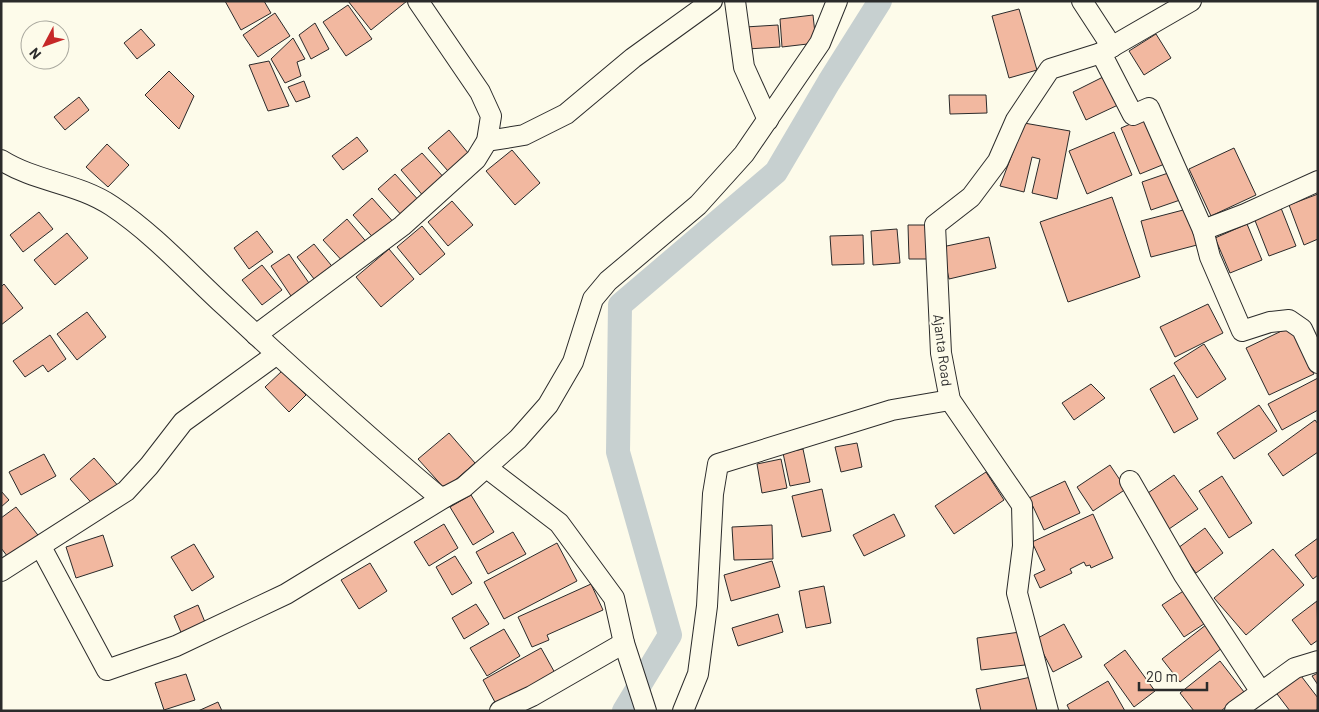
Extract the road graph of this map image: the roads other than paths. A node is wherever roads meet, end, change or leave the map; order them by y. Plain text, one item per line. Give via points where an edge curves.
1 (418, 1) edge
2 (712, 1) edge
3 (735, 1) edge
4 (837, 1) edge
5 (1082, 1) edge
6 (1191, 1) edge
7 (1107, 50) junction
8 (768, 120) junction
9 (487, 140) junction
10 (5, 166) edge
11 (1318, 182) edge
12 (1203, 230) junction
13 (256, 335) junction
14 (277, 354) junction
15 (1318, 363) edge
16 (950, 400) junction
17 (487, 468) junction
18 (1130, 481) dead end
19 (445, 497) junction
20 (41, 547) junction
21 (1, 571) edge
22 (624, 643) junction
23 (1318, 661) edge
24 (1261, 692) junction
25 (500, 711) edge
26 (646, 711) edge
27 (683, 711) edge
28 (1048, 711) edge
29 (1235, 711) edge

1 - 9 street via 480,92 491,116
2 - 9 street via 632,58 566,114 524,135
3 - 8 street via 744,67
4 - 8 street via 820,43
5 - 7 street
6 - 7 street, Ajanta Road
7 - 12 street via 1133,115 1149,108
7 - 16 street, Ajanta Road via 1050,69 1016,120 998,161 971,197 935,225 941,353
8 - 17 street via 744,154 698,205 600,289 587,312 565,379 548,405
9 - 13 street via 476,159 402,226
10 - 13 street via 91,193 113,207
11 - 12 street
12 - 15 street via 1210,257 1242,331 1289,320 1302,329
13 - 14 street
14 - 19 street via 406,469 438,496
14 - 20 street via 183,422 126,491
16 - 27 street via 892,410 718,464 698,674
16 - 28 street, Ajanta Road via 1022,505 1023,546 1017,593
17 - 19 street via 464,488
17 - 22 street via 559,524 614,598
18 - 24 street via 1184,575
19 - 20 street via 286,594 176,646 107,670
20 - 21 street
22 - 25 street
22 - 26 street
23 - 24 street via 1296,668
24 - 29 street

